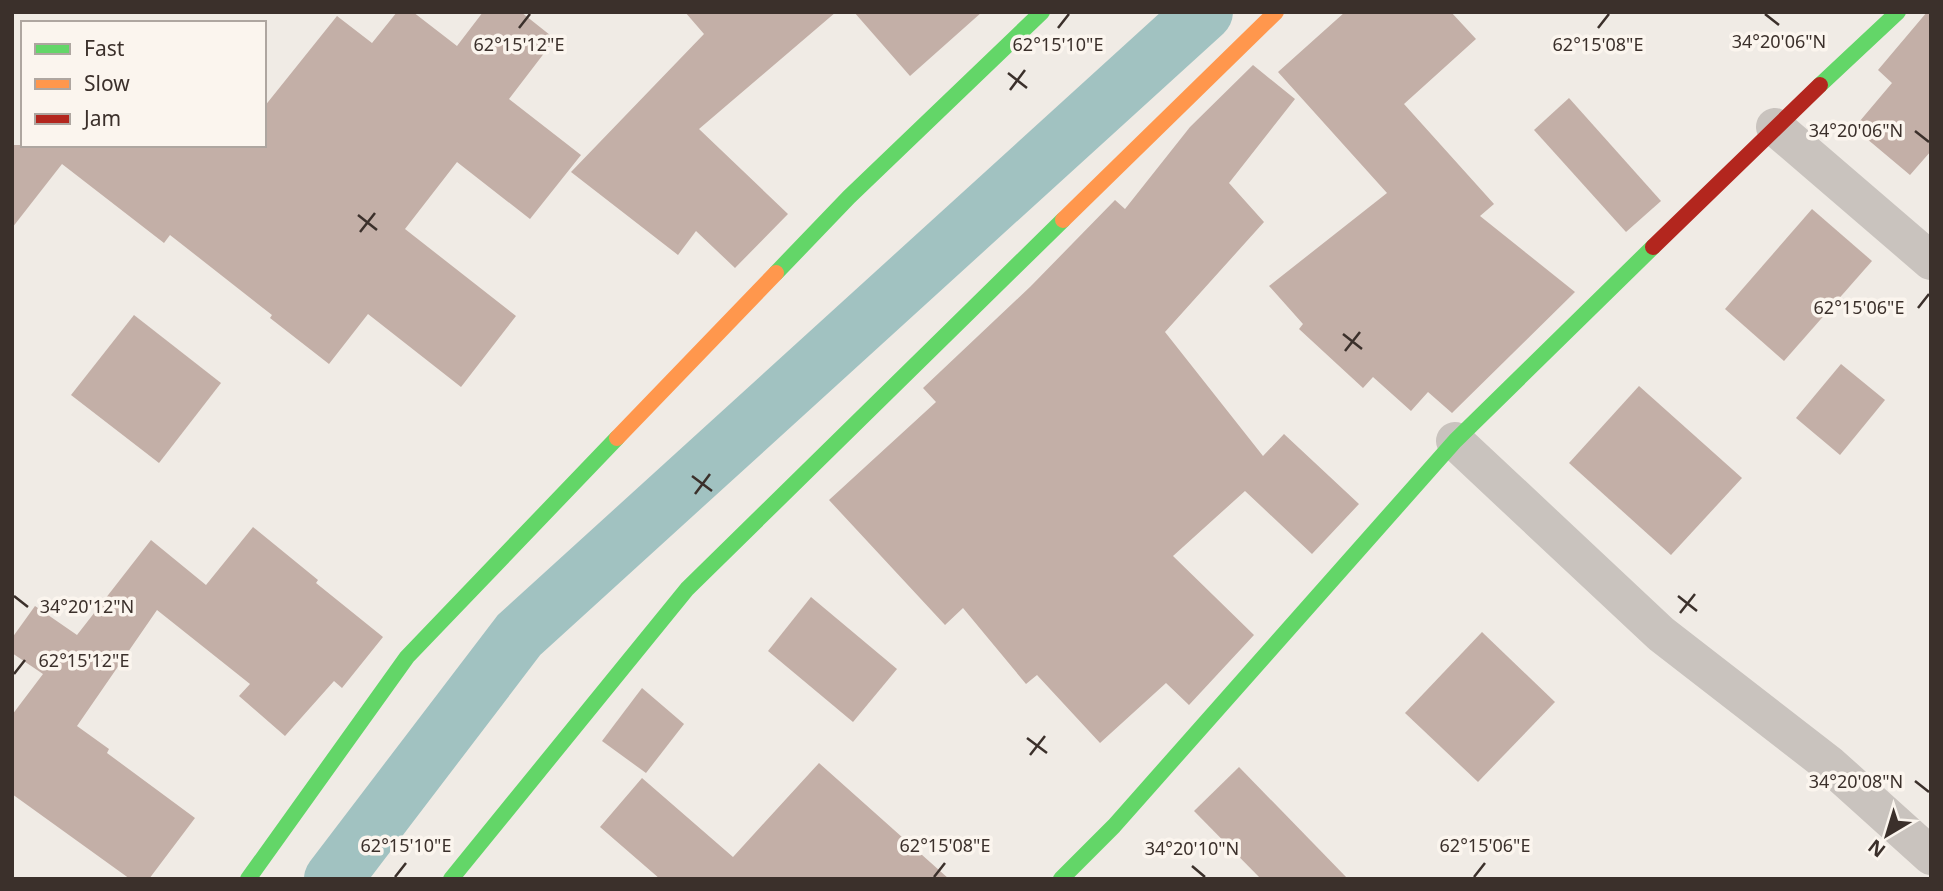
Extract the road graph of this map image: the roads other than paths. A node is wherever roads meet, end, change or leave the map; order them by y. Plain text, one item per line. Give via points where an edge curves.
1 (1042, 12) edge
2 (1276, 12) edge
3 (1898, 12) edge
4 (1775, 127) junction
5 (1931, 261) edge
6 (1455, 442) junction
7 (1931, 856) edge
8 (248, 879) edge
9 (451, 879) edge
10 (1060, 879) edge

1 - 8 street via 849,197 407,657
2 - 9 street via 687,589
3 - 4 street
4 - 5 street
4 - 6 street
6 - 7 street via 1661,634 1830,765
6 - 10 street via 1114,826

